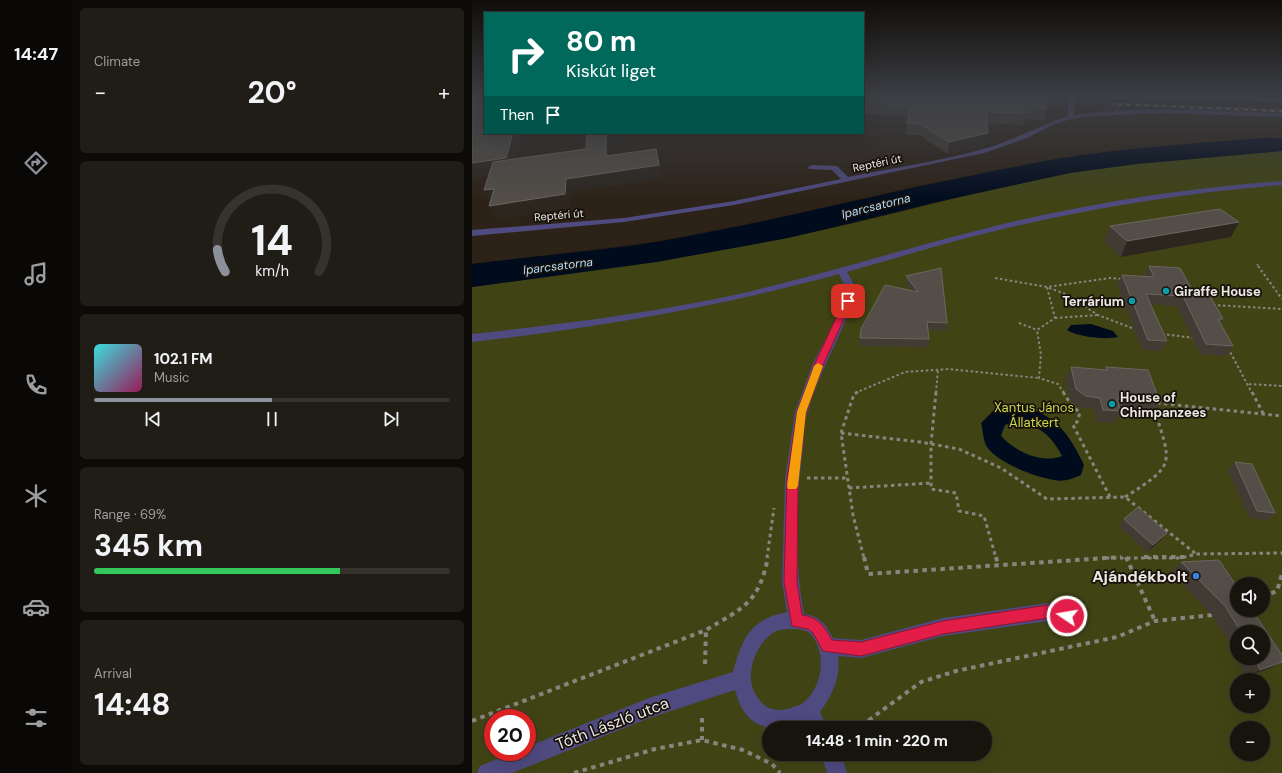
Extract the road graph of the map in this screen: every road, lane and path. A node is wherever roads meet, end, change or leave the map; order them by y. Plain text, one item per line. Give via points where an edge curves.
1 (1037, 131) edge
2 (812, 167) dead end
3 (846, 180) junction
4 (1282, 183) edge
5 (472, 233) edge
6 (1257, 264) dead end
7 (841, 270) junction
8 (995, 278) dead end
9 (1130, 280) edge
10 (1047, 287) junction
11 (1282, 299) edge
12 (1207, 305) edge
13 (1282, 309) edge
14 (1098, 315) junction
15 (1056, 318) junction
16 (1019, 323) dead end
17 (1037, 330) junction
18 (1138, 330) edge
19 (1160, 334) edge
20 (472, 338) edge
21 (1196, 338) dead end
22 (1226, 344) edge
23 (938, 370) junction
24 (1039, 378) junction
25 (1248, 384) junction
26 (1282, 386) edge
27 (1264, 415) junction
28 (1282, 416) edge
29 (841, 433) junction
30 (931, 444) junction
31 (848, 478) junction
32 (792, 479) junction
33 (932, 483) junction
34 (849, 488) junction
35 (1110, 497) junction
36 (1125, 497) junction
37 (775, 502) dead end
38 (1282, 553) edge
39 (1196, 554) junction
40 (1126, 557) junction
41 (998, 565) junction
42 (1282, 574) edge
43 (1270, 594) edge
44 (1212, 615) dead end
45 (1067, 616) dead end
46 (797, 621) junction
47 (1155, 621) junction
48 (706, 630) junction
49 (828, 646) junction
50 (704, 664) dead end
51 (740, 679) junction
52 (702, 718) dead end
53 (813, 720) edge
54 (472, 721) edge
55 (868, 721) edge
56 (702, 740) junction
57 (833, 761) edge
58 (487, 773) edge
59 (574, 773) edge
60 (780, 773) edge
61 (837, 773) edge

1 - 3 street, Reptéri út via 982,152
2 - 3 street via 834,168
3 - 5 street, Reptéri út via 661,215
4 - 7 street via 1217,189 1092,207 1026,221
6 - 11 path
7 - 20 street via 750,293 646,314 543,331
7 - 32 street via 852,290 819,363 801,412
8 - 10 path
9 - 10 path via 1110,278
10 - 14 path via 1065,294
10 - 15 path
12 - 13 path
14 - 15 path
14 - 18 path
15 - 17 path
16 - 17 path
17 - 24 path via 1041,355
19 - 21 path
22 - 25 path
23 - 24 path
23 - 29 path via 906,372 854,394
23 - 30 path
24 - 35 path via 1058,384 1080,413 1073,425
25 - 26 path
25 - 27 path
27 - 28 path
27 - 36 path via 1152,402 1165,445 1166,462 1160,474
29 - 30 path
29 - 31 path
30 - 33 path
30 - 35 path via 959,449 1001,468 1047,499
31 - 32 path
31 - 34 path
32 - 46 street via 790,582
33 - 34 path
33 - 41 path via 931,489 956,492 959,511 984,516
34 - 41 path via 868,574
35 - 36 path
36 - 39 path
37 - 48 path via 763,577 754,597 730,616
38 - 39 path
39 - 40 path via 1181,558
40 - 41 path
40 - 47 path
42 - 43 path via 1277,591
44 - 47 path
45 - 49 street via 1048,612 943,627 861,649
46 - 49 street via 810,623 818,629
46 - 51 street via 774,623 758,634 748,650
47 - 55 path via 1117,637 956,671 921,682
48 - 50 path
48 - 54 path
49 - 53 street via 831,669
51 - 53 street via 750,704 763,717
51 - 58 street, Tóth László utca via 649,708
52 - 56 path
56 - 59 path via 655,749
56 - 60 path via 743,750 772,764
57 - 61 street

